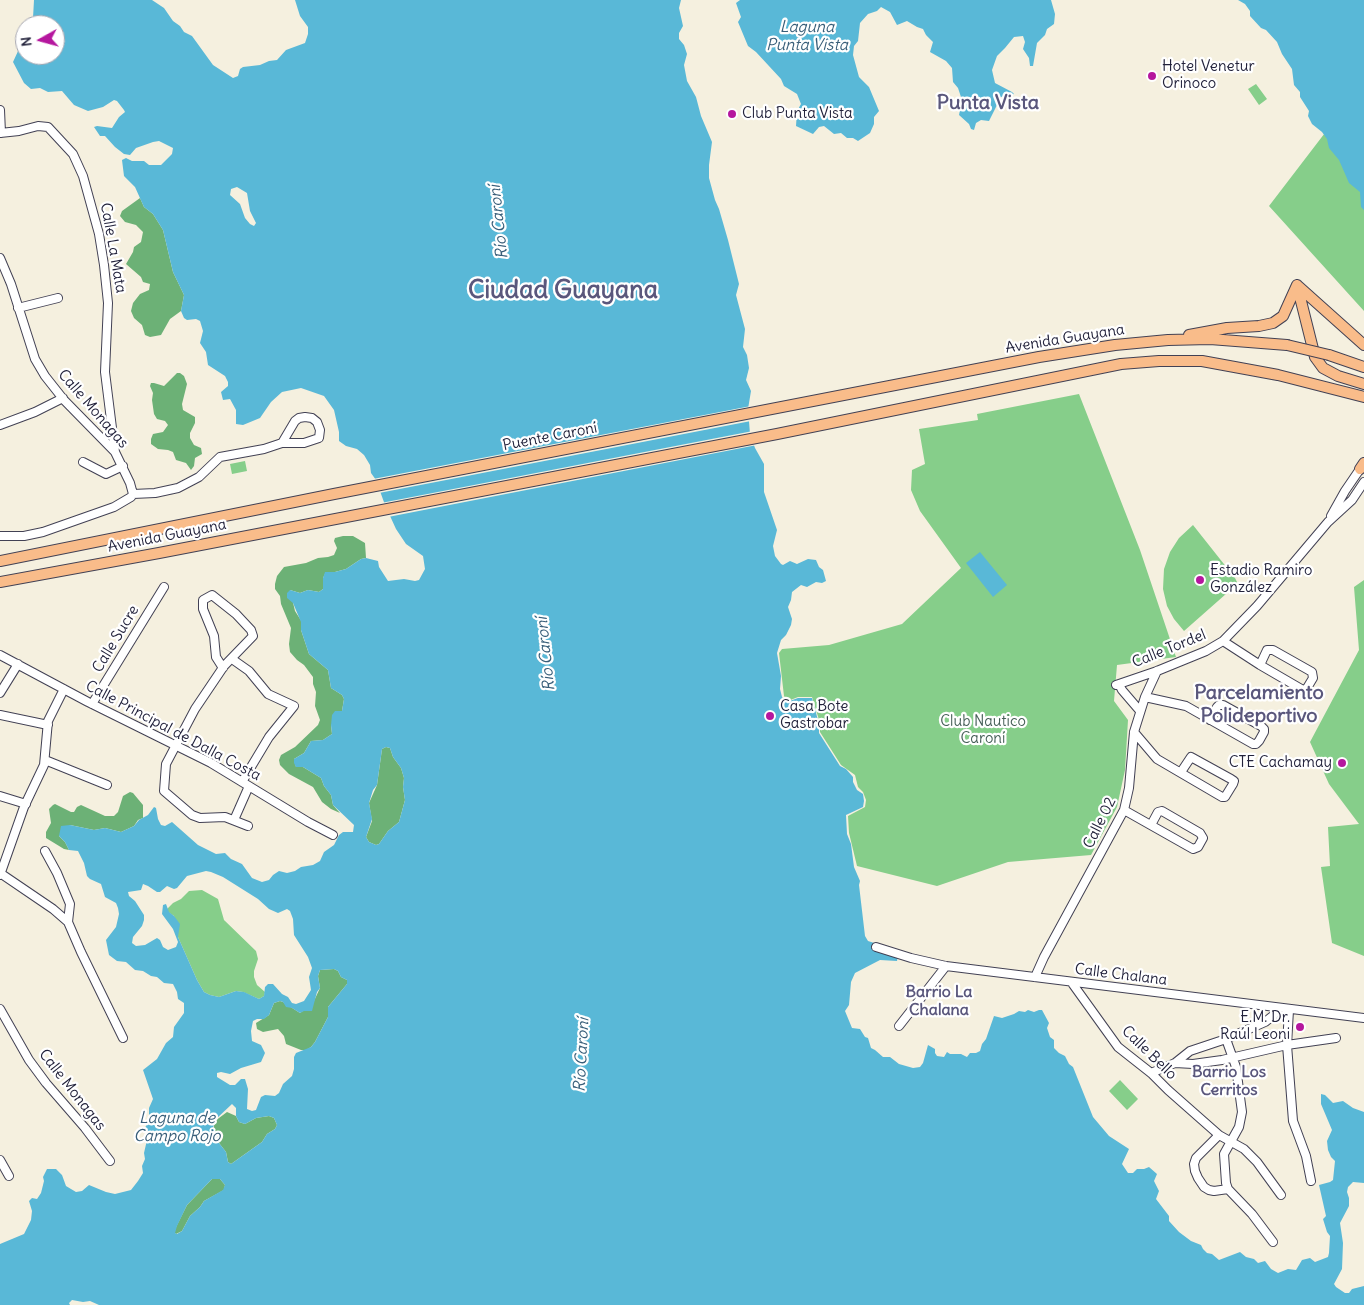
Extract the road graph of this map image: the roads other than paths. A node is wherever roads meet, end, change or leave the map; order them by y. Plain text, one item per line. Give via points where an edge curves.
1 (0, 110) edge
2 (1, 133) edge
3 (0, 258) edge
4 (1298, 285) junction
5 (58, 298) dead end
6 (18, 308) junction
7 (1168, 340) junction
8 (1364, 345) edge
9 (1364, 368) edge
10 (1364, 384) edge
11 (1340, 390) junction
12 (1364, 396) edge
13 (63, 398) junction
14 (1364, 403) edge
15 (772, 409) joint
16 (0, 425) edge
17 (282, 443) junction
18 (115, 452) junction
19 (83, 462) dead end
20 (123, 466) junction
21 (1362, 466) edge
22 (1364, 482) edge
23 (133, 494) junction
24 (334, 494) joint
25 (1328, 522) junction
26 (0, 536) edge
27 (0, 562) edge
28 (0, 582) edge
29 (164, 587) dead end
30 (1223, 641) junction
31 (0, 654) edge
32 (232, 658) junction
33 (18, 664) junction
34 (1260, 665) junction
35 (223, 668) junction
36 (1157, 671) junction
37 (64, 689) junction
38 (0, 693) edge
39 (1145, 697) junction
40 (92, 704) junction
41 (1140, 711) junction
42 (0, 715) edge
43 (1210, 720) junction
44 (48, 725) junction
45 (1134, 732) junction
46 (175, 746) junction
47 (45, 760) junction
48 (1181, 772) junction
49 (246, 784) junction
50 (107, 785) dead end
51 (0, 796) edge
52 (26, 804) junction
53 (1124, 810) junction
54 (234, 820) junction
55 (1151, 824) junction
56 (248, 826) dead end
57 (333, 835) dead end
58 (45, 851) dead end
59 (0, 874) edge
60 (68, 922) junction
61 (876, 947) dead end
62 (946, 966) junction
63 (1035, 977) junction
64 (1072, 983) junction
65 (1277, 1008) junction
66 (0, 1009) edge
67 (1289, 1010) junction
68 (1364, 1018) edge
69 (2, 1019) edge
70 (899, 1026) dead end
71 (123, 1038) dead end
72 (1336, 1038) dead end
73 (1226, 1039) junction
74 (1287, 1045) junction
75 (1232, 1057) junction
76 (1175, 1063) junction
77 (1151, 1073) junction
78 (1219, 1135) junction
79 (1231, 1142) junction
80 (0, 1160) edge
81 (110, 1161) dead end
82 (9, 1176) dead end
83 (1311, 1181) dead end
84 (1228, 1189) junction
85 (1281, 1195) dead end
86 (1273, 1242) dead end

1 - 2 street
2 - 18 street, Calle La Mata via 48,126 75,158 86,184 100,234 108,298 105,372
3 - 6 street, Calle Monagas
4 - 7 main road via 1283,316 1272,322
4 - 8 main road
4 - 10 main road via 1315,357 1322,368
5 - 6 street
6 - 13 street, Calle Monagas via 35,359
7 - 9 main road, Avenida Guayana, bridge via 1210,339 1287,345
7 - 15 main road, Avenida Guayana via 1039,357
11 - 12 main road
11 - 14 main road
11 - 28 main road, Avenida Guayana via 1202,360 1121,364 340,519
13 - 16 street
13 - 18 street, Calle Monagas
15 - 24 main road, Puente Caroní
17 - 17 street via 299,418 312,418 319,426 320,436 317,439 297,444
17 - 23 street via 220,457 199,477 178,488
18 - 20 street, Calle Monagas
19 - 20 street via 106,474
20 - 23 street, Calle Monagas
21 - 25 street, Calle Tordel
22 - 25 street, Calle Tordel via 1352,500
23 - 26 street via 107,510 37,534
24 - 27 main road, Avenida Guayana
25 - 30 street, Calle Tordel
29 - 40 street, Calle Sucre
30 - 34 street
30 - 36 street, Calle Tordel
31 - 33 street, Calle Principal de Dalla Costa
32 - 35 street
32 - 35 street via 253,636 228,606 212,595 203,600 204,616 214,636 216,657
32 - 49 street via 249,671 268,694 294,706 269,737
33 - 37 street, Calle Principal de Dalla Costa
33 - 38 street
34 - 34 street via 1303,690 1313,678 1312,672 1273,650 1268,650
35 - 46 street
36 - 39 street, Calle 02
36 - 41 street, Calle Tordel via 1118,684
37 - 40 street, Calle Principal de Dalla Costa
37 - 44 street
39 - 41 street, Calle 02
39 - 43 street via 1186,706
40 - 46 street, Calle Principal de Dalla Costa
41 - 45 street, Calle 02
42 - 44 street
43 - 43 street via 1253,744 1264,732 1260,726 1223,705 1217,707
44 - 47 street
45 - 48 street via 1157,759
45 - 53 street, Calle 02
46 - 49 street, Calle Principal de Dalla Costa
46 - 54 street via 166,764 164,790 192,815
47 - 50 street
47 - 52 street
48 - 48 street via 1222,797 1234,781 1191,757
49 - 54 street
49 - 57 street, Calle Principal de Dalla Costa
51 - 52 street
52 - 59 street
53 - 55 street
53 - 63 street, Calle 02
54 - 56 street
55 - 55 street via 1193,849 1203,838 1200,833 1162,811
58 - 60 street via 70,904
59 - 60 street
60 - 71 street
61 - 62 street, Calle Chalana
62 - 63 street, Calle Chalana
62 - 70 street
63 - 64 street, Calle Chalana
64 - 65 street, Calle Chalana
64 - 77 street, Calle Bello via 1118,1047
65 - 67 street, Calle Chalana
65 - 73 street via 1265,1022
66 - 69 street, Calle Monagas
67 - 68 street, Calle Chalana
67 - 74 street
69 - 81 street, Calle Monagas via 46,1083
72 - 74 street
73 - 75 street
73 - 76 street via 1190,1051
74 - 75 street
74 - 83 street via 1293,1121
75 - 76 street via 1193,1064
75 - 79 street via 1242,1112
76 - 77 street
77 - 78 street, Calle Bello
78 - 79 street, Calle Bello
78 - 84 street via 1196,1158 1195,1170 1209,1190
79 - 84 street via 1224,1154
79 - 85 street, Calle Bello via 1257,1162
80 - 82 street
84 - 86 street

